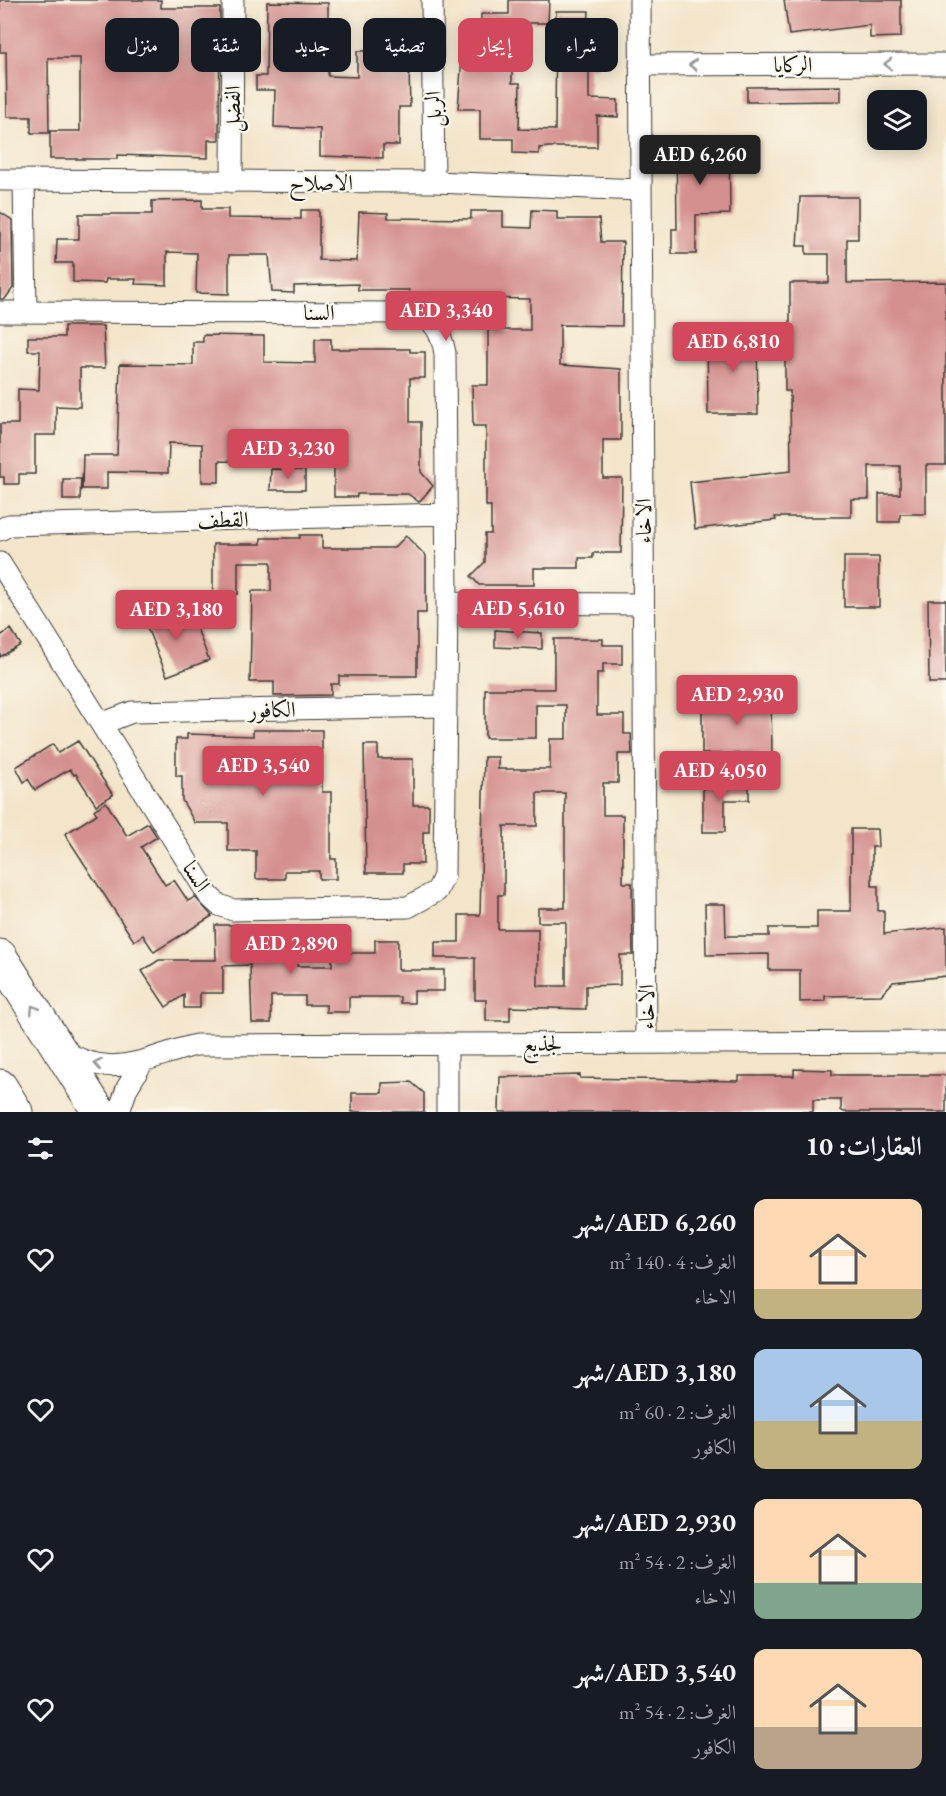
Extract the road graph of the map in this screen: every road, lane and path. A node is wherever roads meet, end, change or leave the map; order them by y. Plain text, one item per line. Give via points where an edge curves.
1 (233, 0) edge
2 (432, 0) edge
3 (640, 0) edge
4 (946, 64) edge
5 (640, 65) junction
6 (0, 180) edge
7 (24, 180) junction
8 (232, 182) junction
9 (434, 182) junction
10 (641, 190) junction
11 (26, 311) junction
12 (0, 312) edge
13 (446, 514) junction
14 (0, 530) edge
15 (0, 563) edge
16 (447, 603) junction
17 (643, 604) junction
18 (446, 706) junction
19 (101, 724) junction
20 (0, 956) edge
21 (646, 1042) junction
22 (946, 1042) edge
23 (447, 1044) junction
24 (57, 1047) junction
25 (142, 1063) junction
26 (0, 1086) edge
27 (16, 1112) edge
28 (99, 1112) edge
29 (119, 1112) edge
30 (447, 1112) edge

1 - 8 street, الفضل
2 - 9 street, الربل
3 - 5 street, الاخاء
4 -> 5 street, الركايا
5 - 10 street, الاخاء
6 - 7 street, الاصلاح
7 - 8 street, الاصلاح
7 - 11 street
8 - 9 street, الاصلاح
9 - 10 street, الاصلاح
10 - 17 street, الاخاء
11 - 12 street, السنا
11 - 13 street, السنا via 416,313 430,319 442,333 445,353
13 - 14 street, القطف via 9,525
13 - 16 street, السنا
15 - 19 street, السنا
16 - 17 street
16 - 18 street, السنا
17 - 21 street, الاخاء
18 - 19 street, الكافور via 132,712
18 - 19 street, السنا via 444,876 437,891 408,907 233,909 219,905 209,896
24 -> 20 main road
21 - 22 street, لجذيع
21 - 23 street, لجذيع
23 - 25 street, لجذيع via 196,1045
23 - 30 street
25 -> 24 street, لجذيع via 98,1064
24 - 28 main road
25 - 29 street
26 - 27 main road

